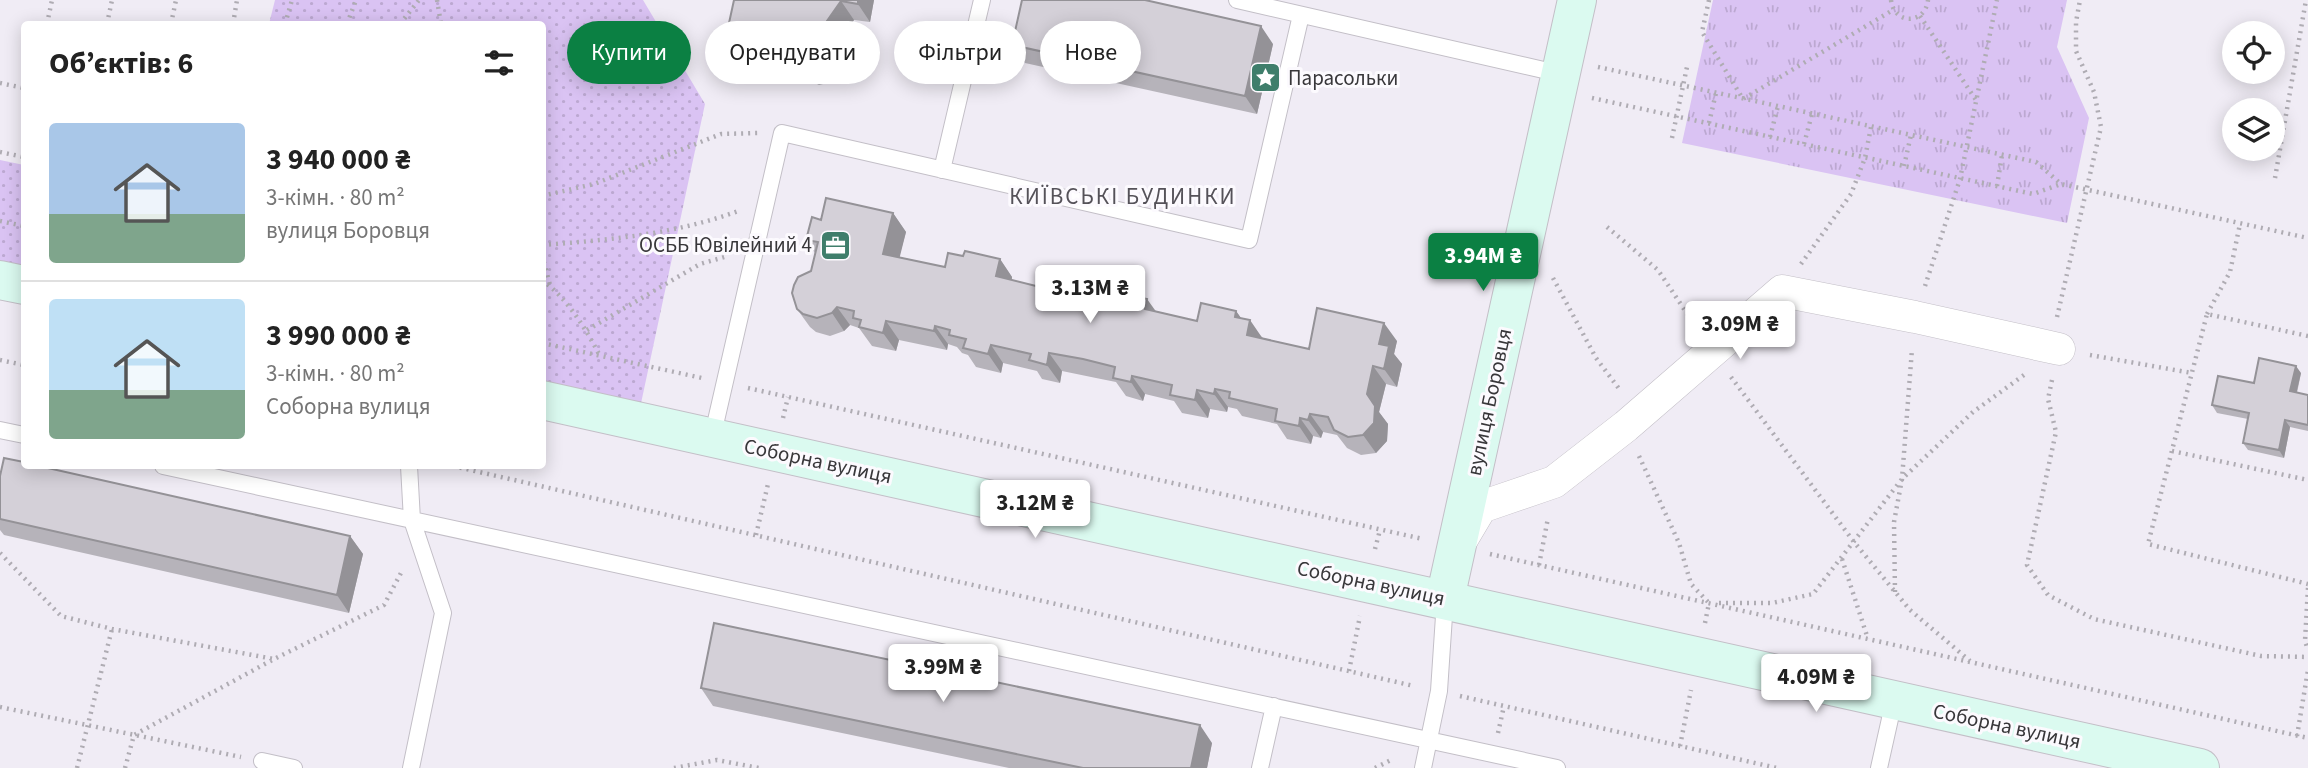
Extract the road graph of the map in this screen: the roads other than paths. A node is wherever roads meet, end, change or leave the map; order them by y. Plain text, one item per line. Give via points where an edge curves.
1 (982, 0) edge
2 (1237, 0) edge
3 (1577, 0) edge
4 (1301, 15) junction
5 (1561, 74) junction
6 (942, 170) junction
7 (0, 279) edge
8 (21, 284) edge
9 (2059, 349) road end
10 (546, 402) edge
11 (0, 430) edge
12 (21, 434) edge
13 (712, 438) junction
14 (177, 469) edge
15 (409, 469) edge
16 (412, 520) junction
17 (1458, 547) junction
18 (1445, 599) junction
19 (1894, 701) junction
20 (1274, 706) junction
21 (1429, 740) junction
22 (262, 761) road end
23 (294, 768) edge
24 (411, 768) edge
25 (1261, 768) edge
26 (1423, 768) edge
27 (1557, 768) edge
28 (1879, 768) edge
29 (2200, 768) edge

1 - 6 lane
2 - 4 lane
3 - 5 main road, вулиця Боровця
4 - 5 lane
4 - 6 lane via 1249,240
5 - 17 main road, вулиця Боровця
6 - 13 lane via 782,133
7 - 8 main road
9 - 17 street via 1782,291 1554,482 1481,507
10 - 13 main road, Соборна вулиця
11 - 12 lane
13 - 18 main road, Соборна вулиця
14 - 16 lane
15 - 16 lane
16 - 20 lane
16 - 24 lane via 443,613
17 - 18 main road, вулиця Боровця
18 - 19 main road, Соборна вулиця
18 - 21 lane via 1439,691
19 - 28 lane
19 - 29 main road, Соборна вулиця
20 - 21 lane
20 - 25 lane
21 - 26 lane
21 - 27 lane
22 - 23 lane

